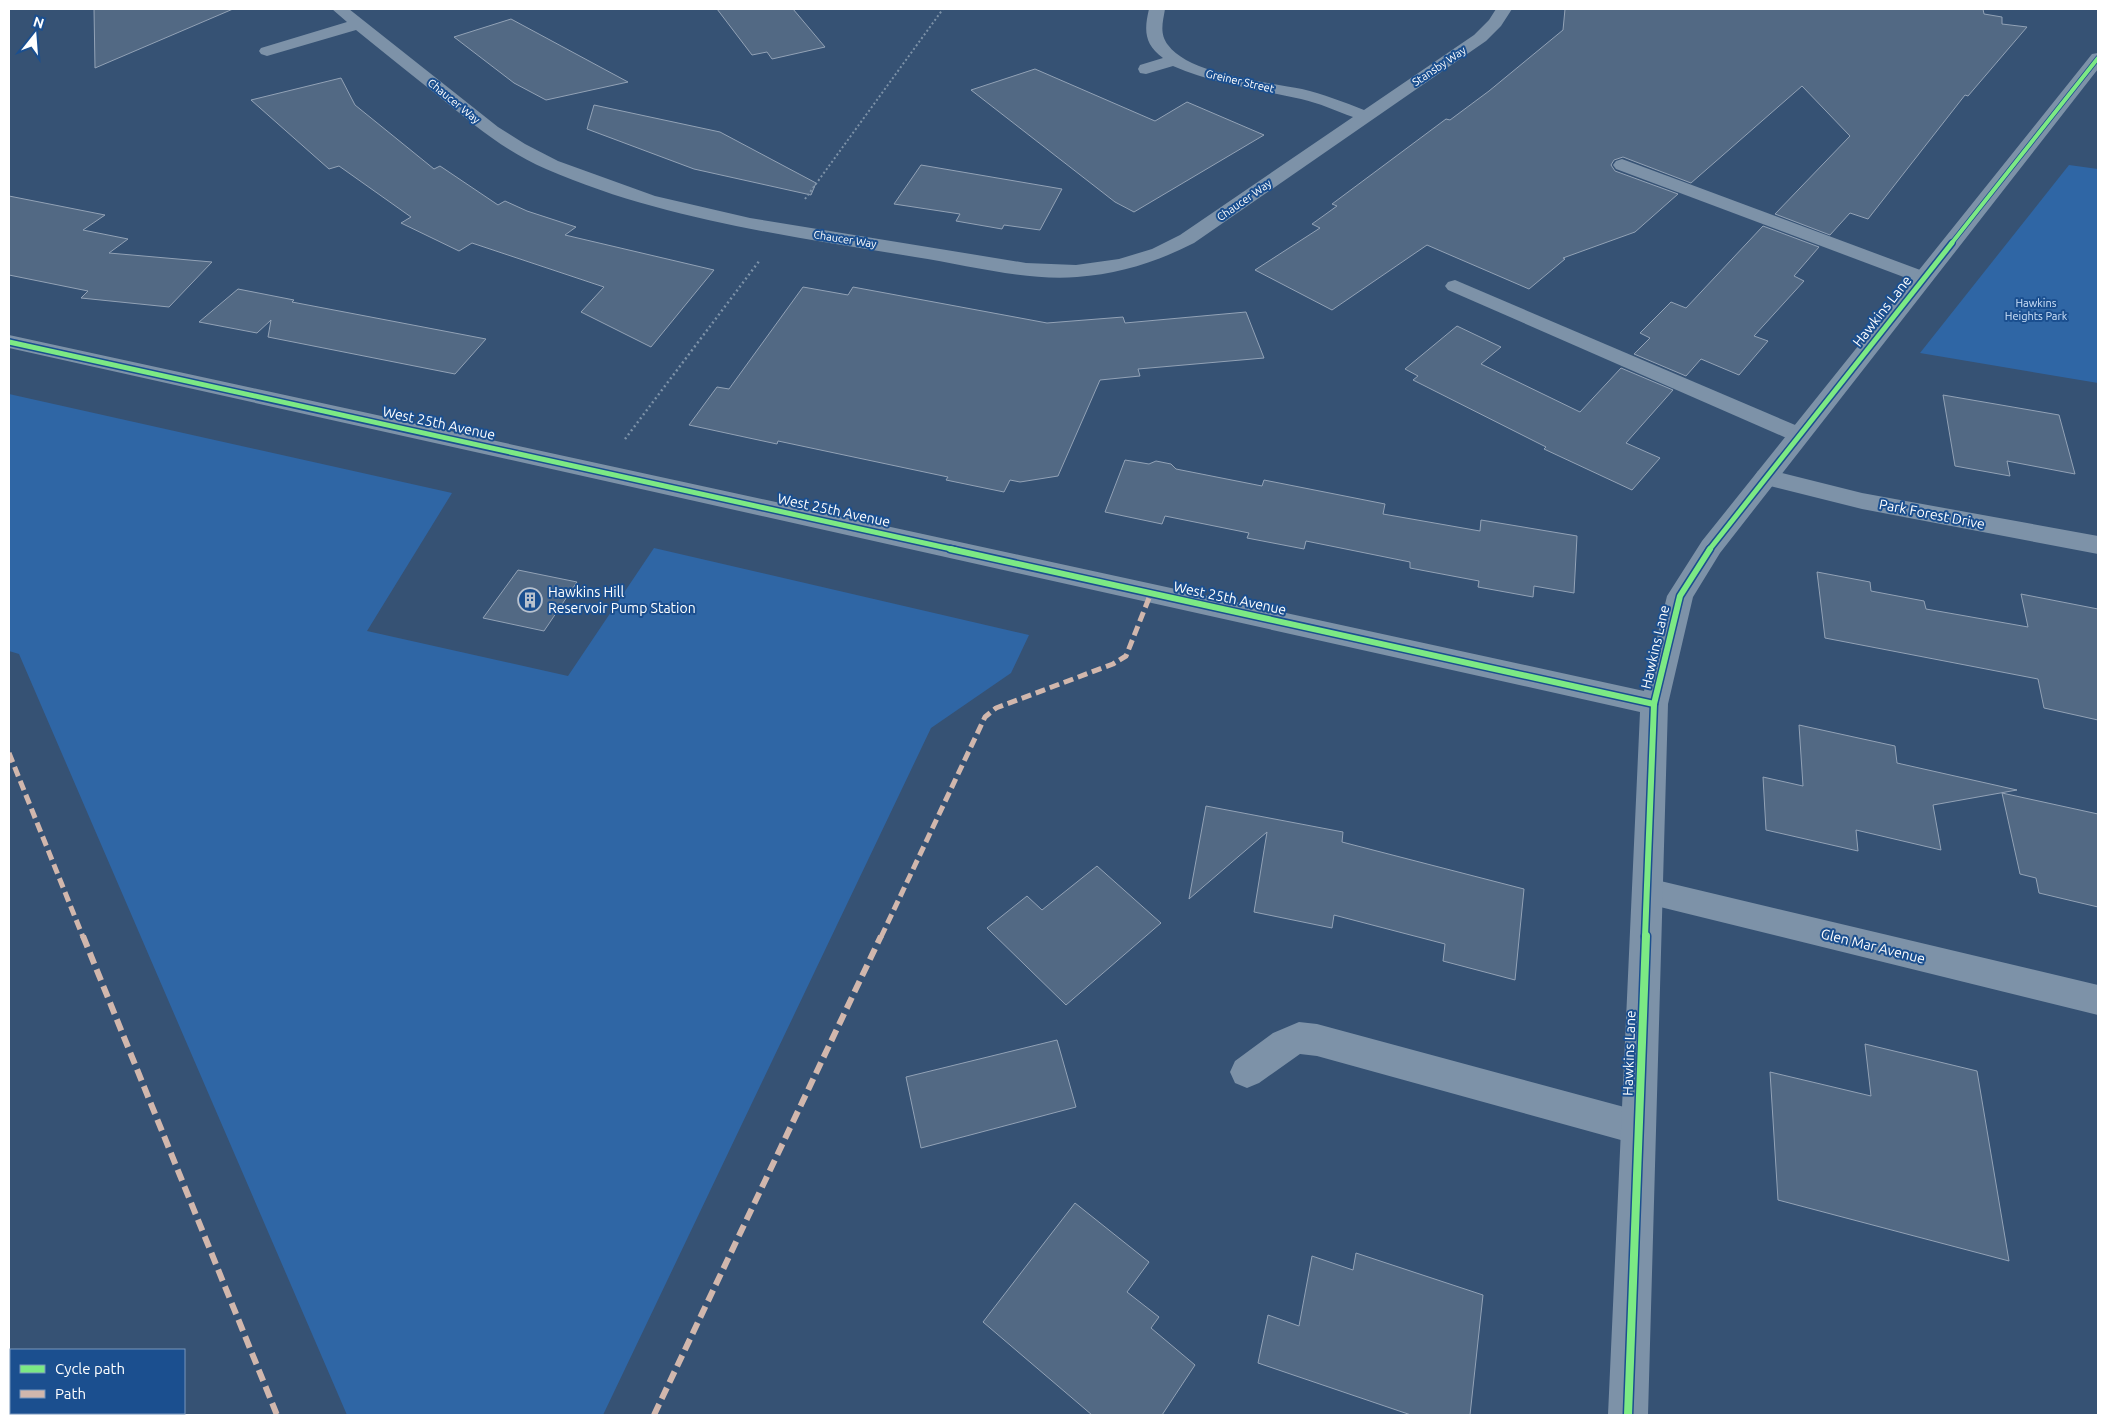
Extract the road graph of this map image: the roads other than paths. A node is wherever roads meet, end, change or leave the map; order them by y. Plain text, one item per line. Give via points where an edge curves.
1 (340, 9) edge
2 (1157, 9) edge
3 (1504, 9) edge
4 (358, 24) junction
5 (267, 51) dead end
6 (2098, 58) edge
7 (1175, 60) junction
8 (1146, 69) dead end
9 (1365, 116) junction
10 (1622, 165) dead end
11 (1924, 278) junction
12 (1455, 286) dead end
13 (9, 342) edge
14 (1800, 435) junction
15 (1766, 477) junction
16 (2098, 545) edge
17 (1654, 704) junction
18 (1648, 891) junction
19 (2098, 1000) edge
20 (1247, 1072) dead end
21 (1639, 1128) junction
22 (1628, 1415) edge

1 - 4 street, Chaucer Way
2 - 7 street, Greiner Street via 1152,25 1154,37 1160,48
3 - 9 street, Stansby Way via 1480,38
4 - 5 street
4 - 9 street, Chaucer Way via 492,131 552,165 649,200 697,212 1026,269 1076,271 1122,265 1159,253 1187,239
6 - 11 street, Hawkins Lane
7 - 8 street
7 - 9 street, Greiner Street via 1205,74 1304,95
10 - 11 street
11 - 14 street, Hawkins Lane
12 - 14 street
13 - 17 street, West 25th Avenue
14 - 15 street, Hawkins Lane
15 - 16 street, Park Forest Drive via 1862,501
15 - 17 street, Hawkins Lane via 1711,547 1680,596
17 - 18 street, Hawkins Lane
18 - 19 street, Glen Mar Avenue
18 - 21 street, Hawkins Lane
20 - 21 street via 1292,1041 1299,1038 1317,1040
21 - 22 street, Hawkins Lane

